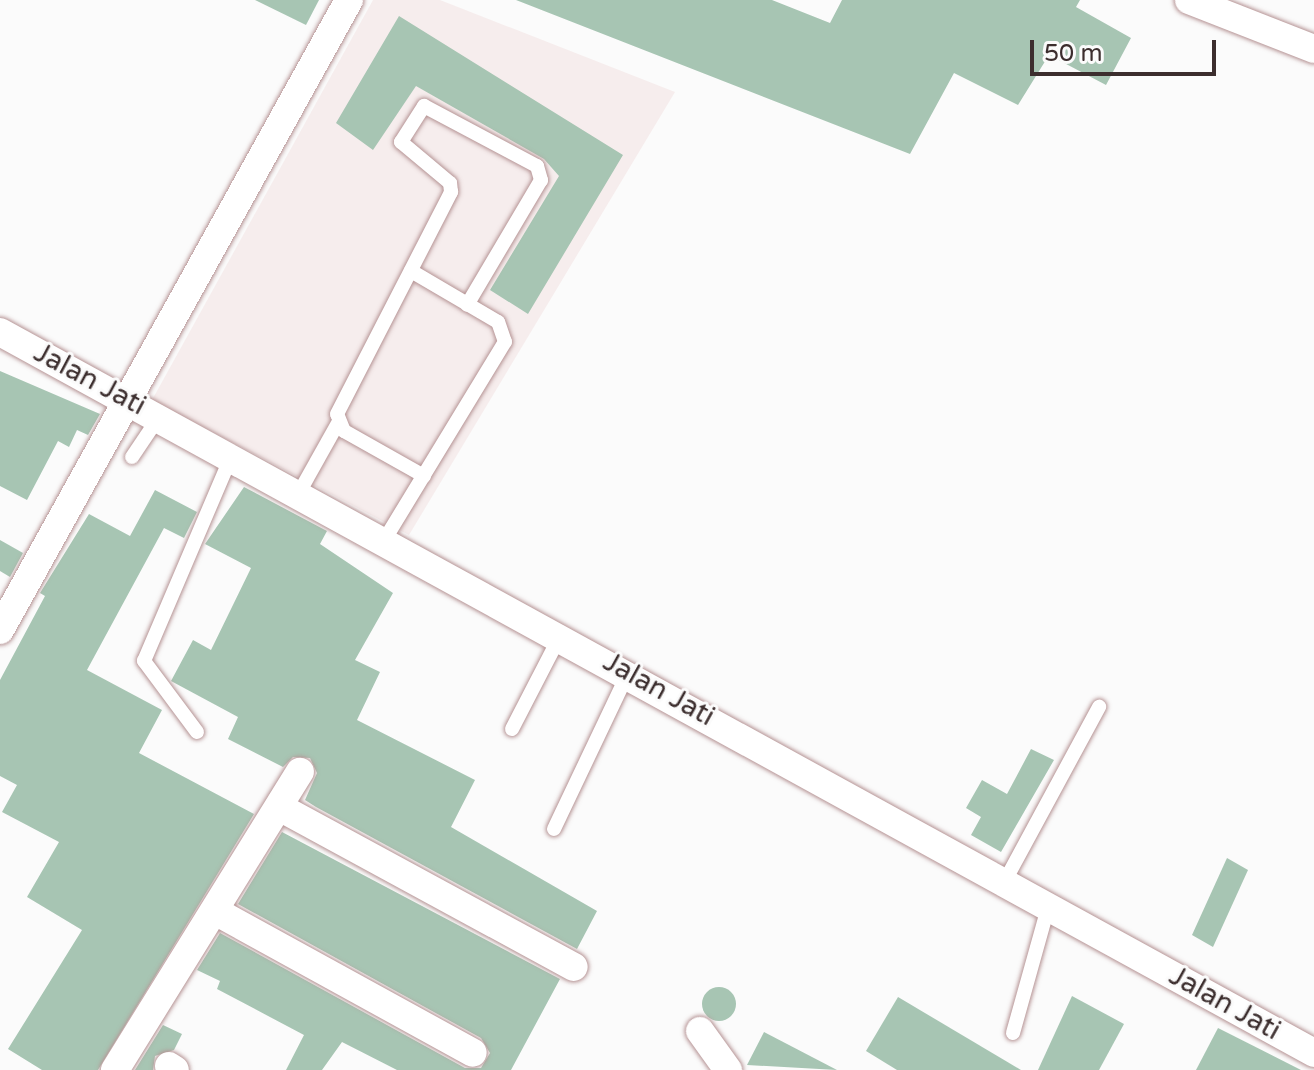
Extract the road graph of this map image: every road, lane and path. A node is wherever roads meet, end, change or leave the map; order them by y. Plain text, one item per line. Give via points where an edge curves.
1 (349, 0) edge
2 (1189, 0) edge
3 (1314, 49) edge
4 (411, 271) junction
5 (467, 305) junction
6 (0, 332) edge
7 (128, 397) junction
8 (159, 417) junction
9 (338, 423) junction
10 (232, 455) junction
11 (132, 457) dead end
12 (424, 476) junction
13 (300, 491) junction
14 (385, 539) junction
15 (0, 630) edge
16 (560, 635) junction
17 (628, 673) junction
18 (1099, 707) dead end
19 (512, 729) dead end
20 (197, 732) dead end
21 (300, 772) dead end
22 (281, 808) junction
23 (554, 829) dead end
24 (1006, 879) junction
25 (1049, 904) junction
26 (215, 911) junction
27 (574, 967) dead end
28 (700, 1031) dead end
29 (1013, 1033) dead end
30 (473, 1053) dead end
31 (1314, 1053) edge
32 (115, 1070) edge
33 (728, 1070) edge

1 - 7 street
2 - 3 street
4 - 5 lane
4 - 5 lane via 451,192 450,183 401,142 417,111 434,107 537,166 541,180
4 - 9 lane
5 - 12 lane via 498,322 505,342
6 - 7 street, Jalan Jati
7 - 8 street, Jalan Jati
7 - 15 street
8 - 10 street, Jalan Jati
8 - 11 lane
9 - 12 lane
9 - 13 lane
10 - 13 street, Jalan Jati
10 - 20 lane via 144,661
12 - 14 lane
13 - 14 street, Jalan Jati
14 - 16 street, Jalan Jati
16 - 17 street, Jalan Jati
16 - 19 lane
17 - 23 lane
17 - 24 street, Jalan Jati
18 - 24 lane
21 - 22 street
22 - 26 street
22 - 27 street
24 - 25 street, Jalan Jati
25 - 29 lane
25 - 31 street, Jalan Jati
26 - 30 street
26 - 32 street
28 - 33 street

